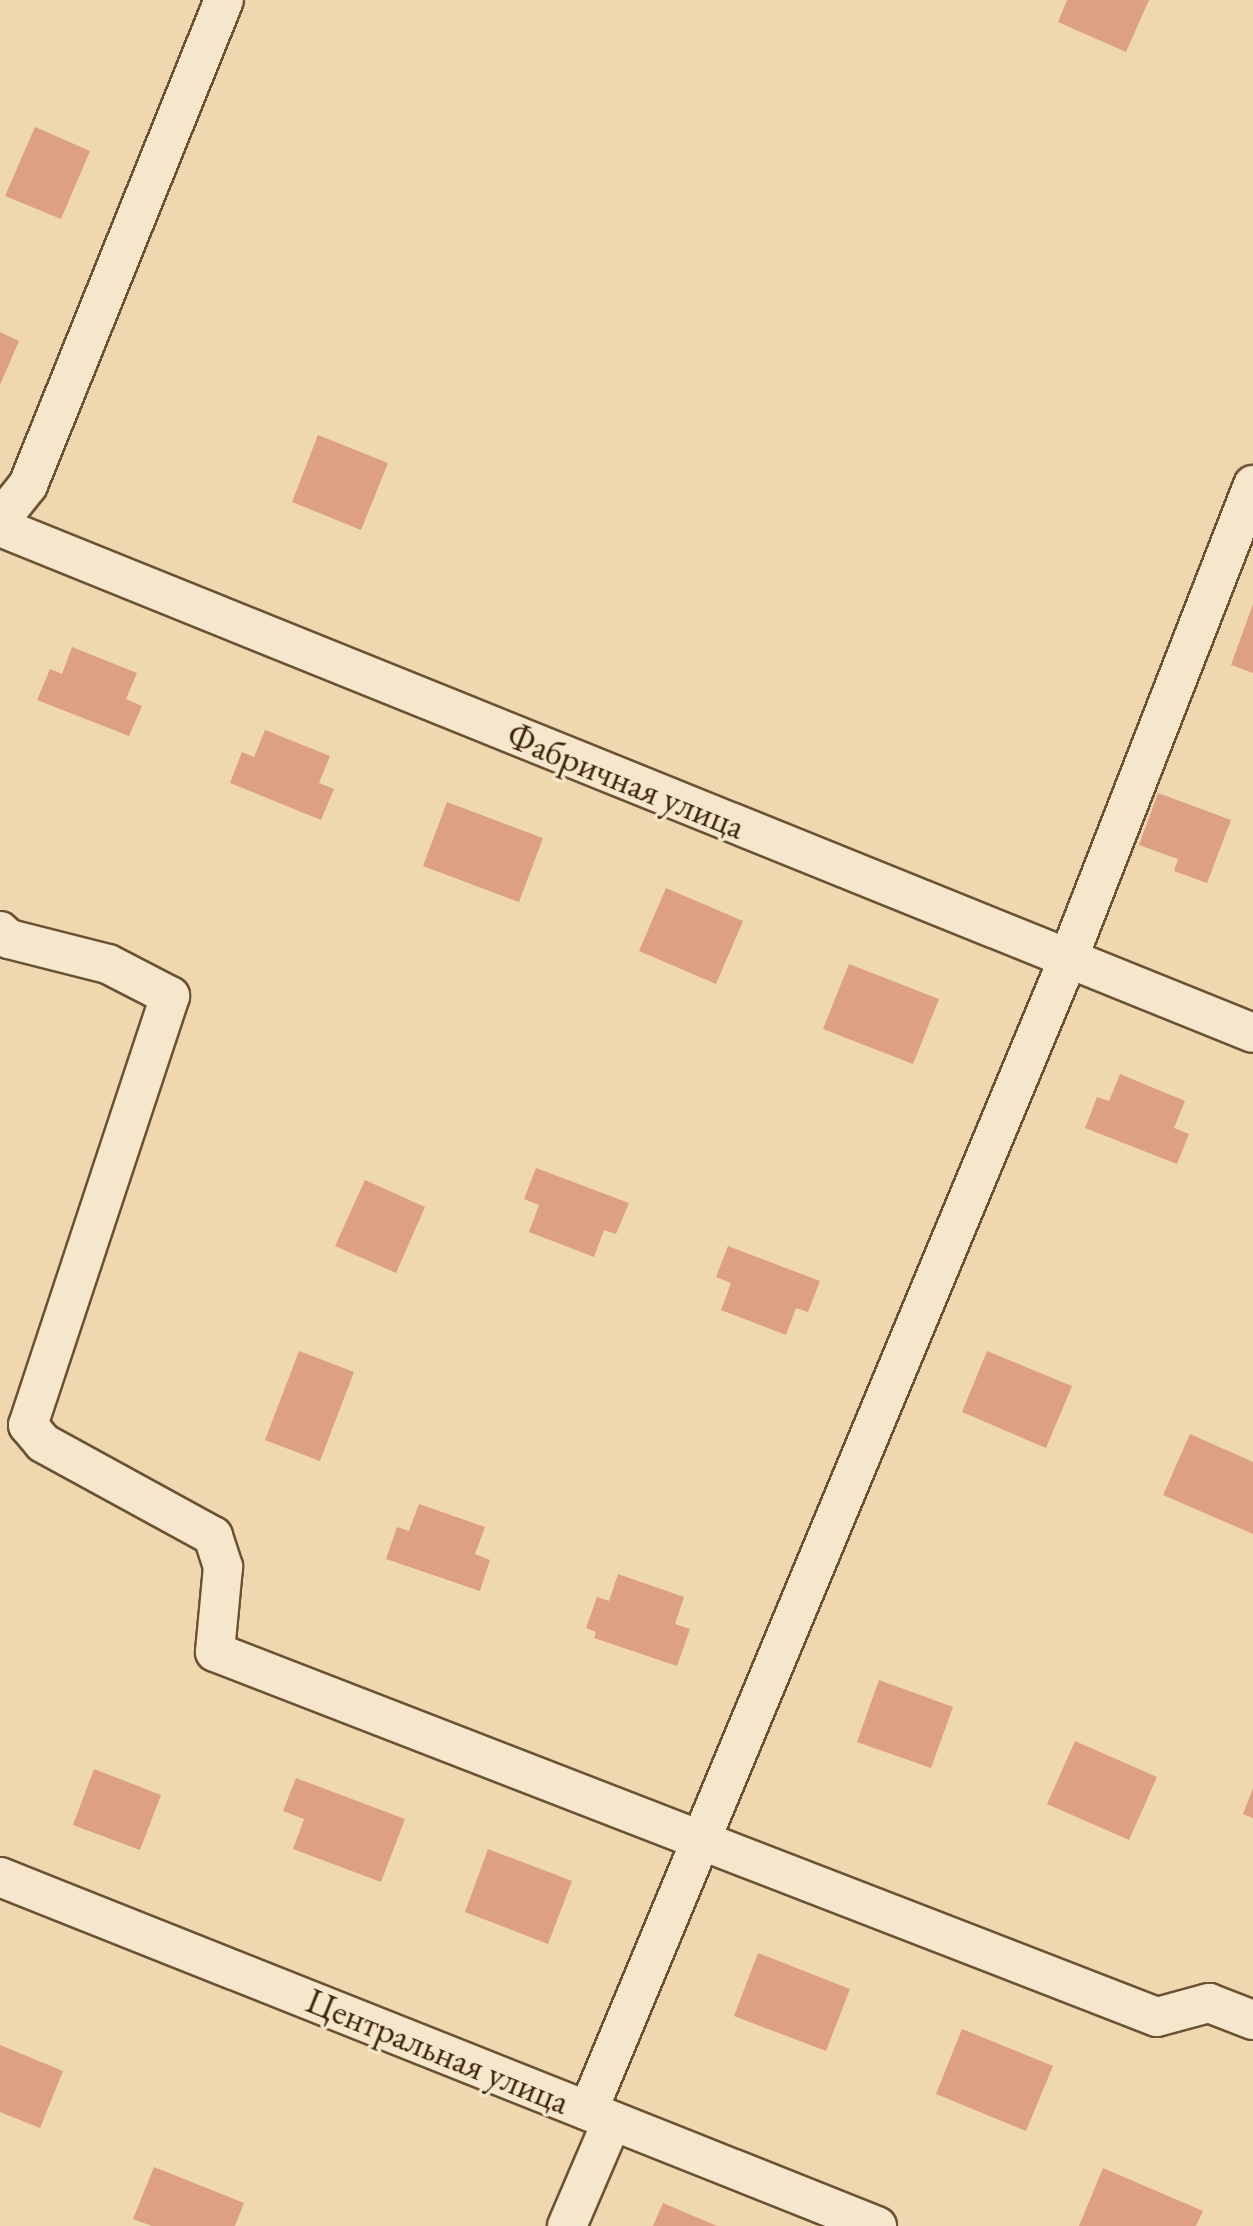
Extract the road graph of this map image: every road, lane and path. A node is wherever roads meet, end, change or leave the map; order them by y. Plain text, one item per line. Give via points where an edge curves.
1 (224, 0) edge
2 (1253, 485) edge
3 (0, 520) edge
4 (0, 527) edge
5 (0, 931) edge
6 (1068, 959) junction
7 (1253, 1033) edge
8 (700, 1843) junction
9 (0, 1877) edge
10 (1253, 2020) edge
11 (600, 2116) junction
12 (567, 2226) edge
13 (877, 2226) edge

1 - 3 street via 28,485
2 - 6 street
4 - 6 street, Фабричная улица
5 - 8 street via 9,939 108,964 170,996 28,1425 43,1443 213,1536 223,1567 215,1652
6 - 7 street, Фабричная улица
6 - 8 street
8 - 10 street via 1157,2017 1209,2003
8 - 11 street
9 - 11 street, Центральная улица
11 - 12 street
11 - 13 street, Центральная улица

